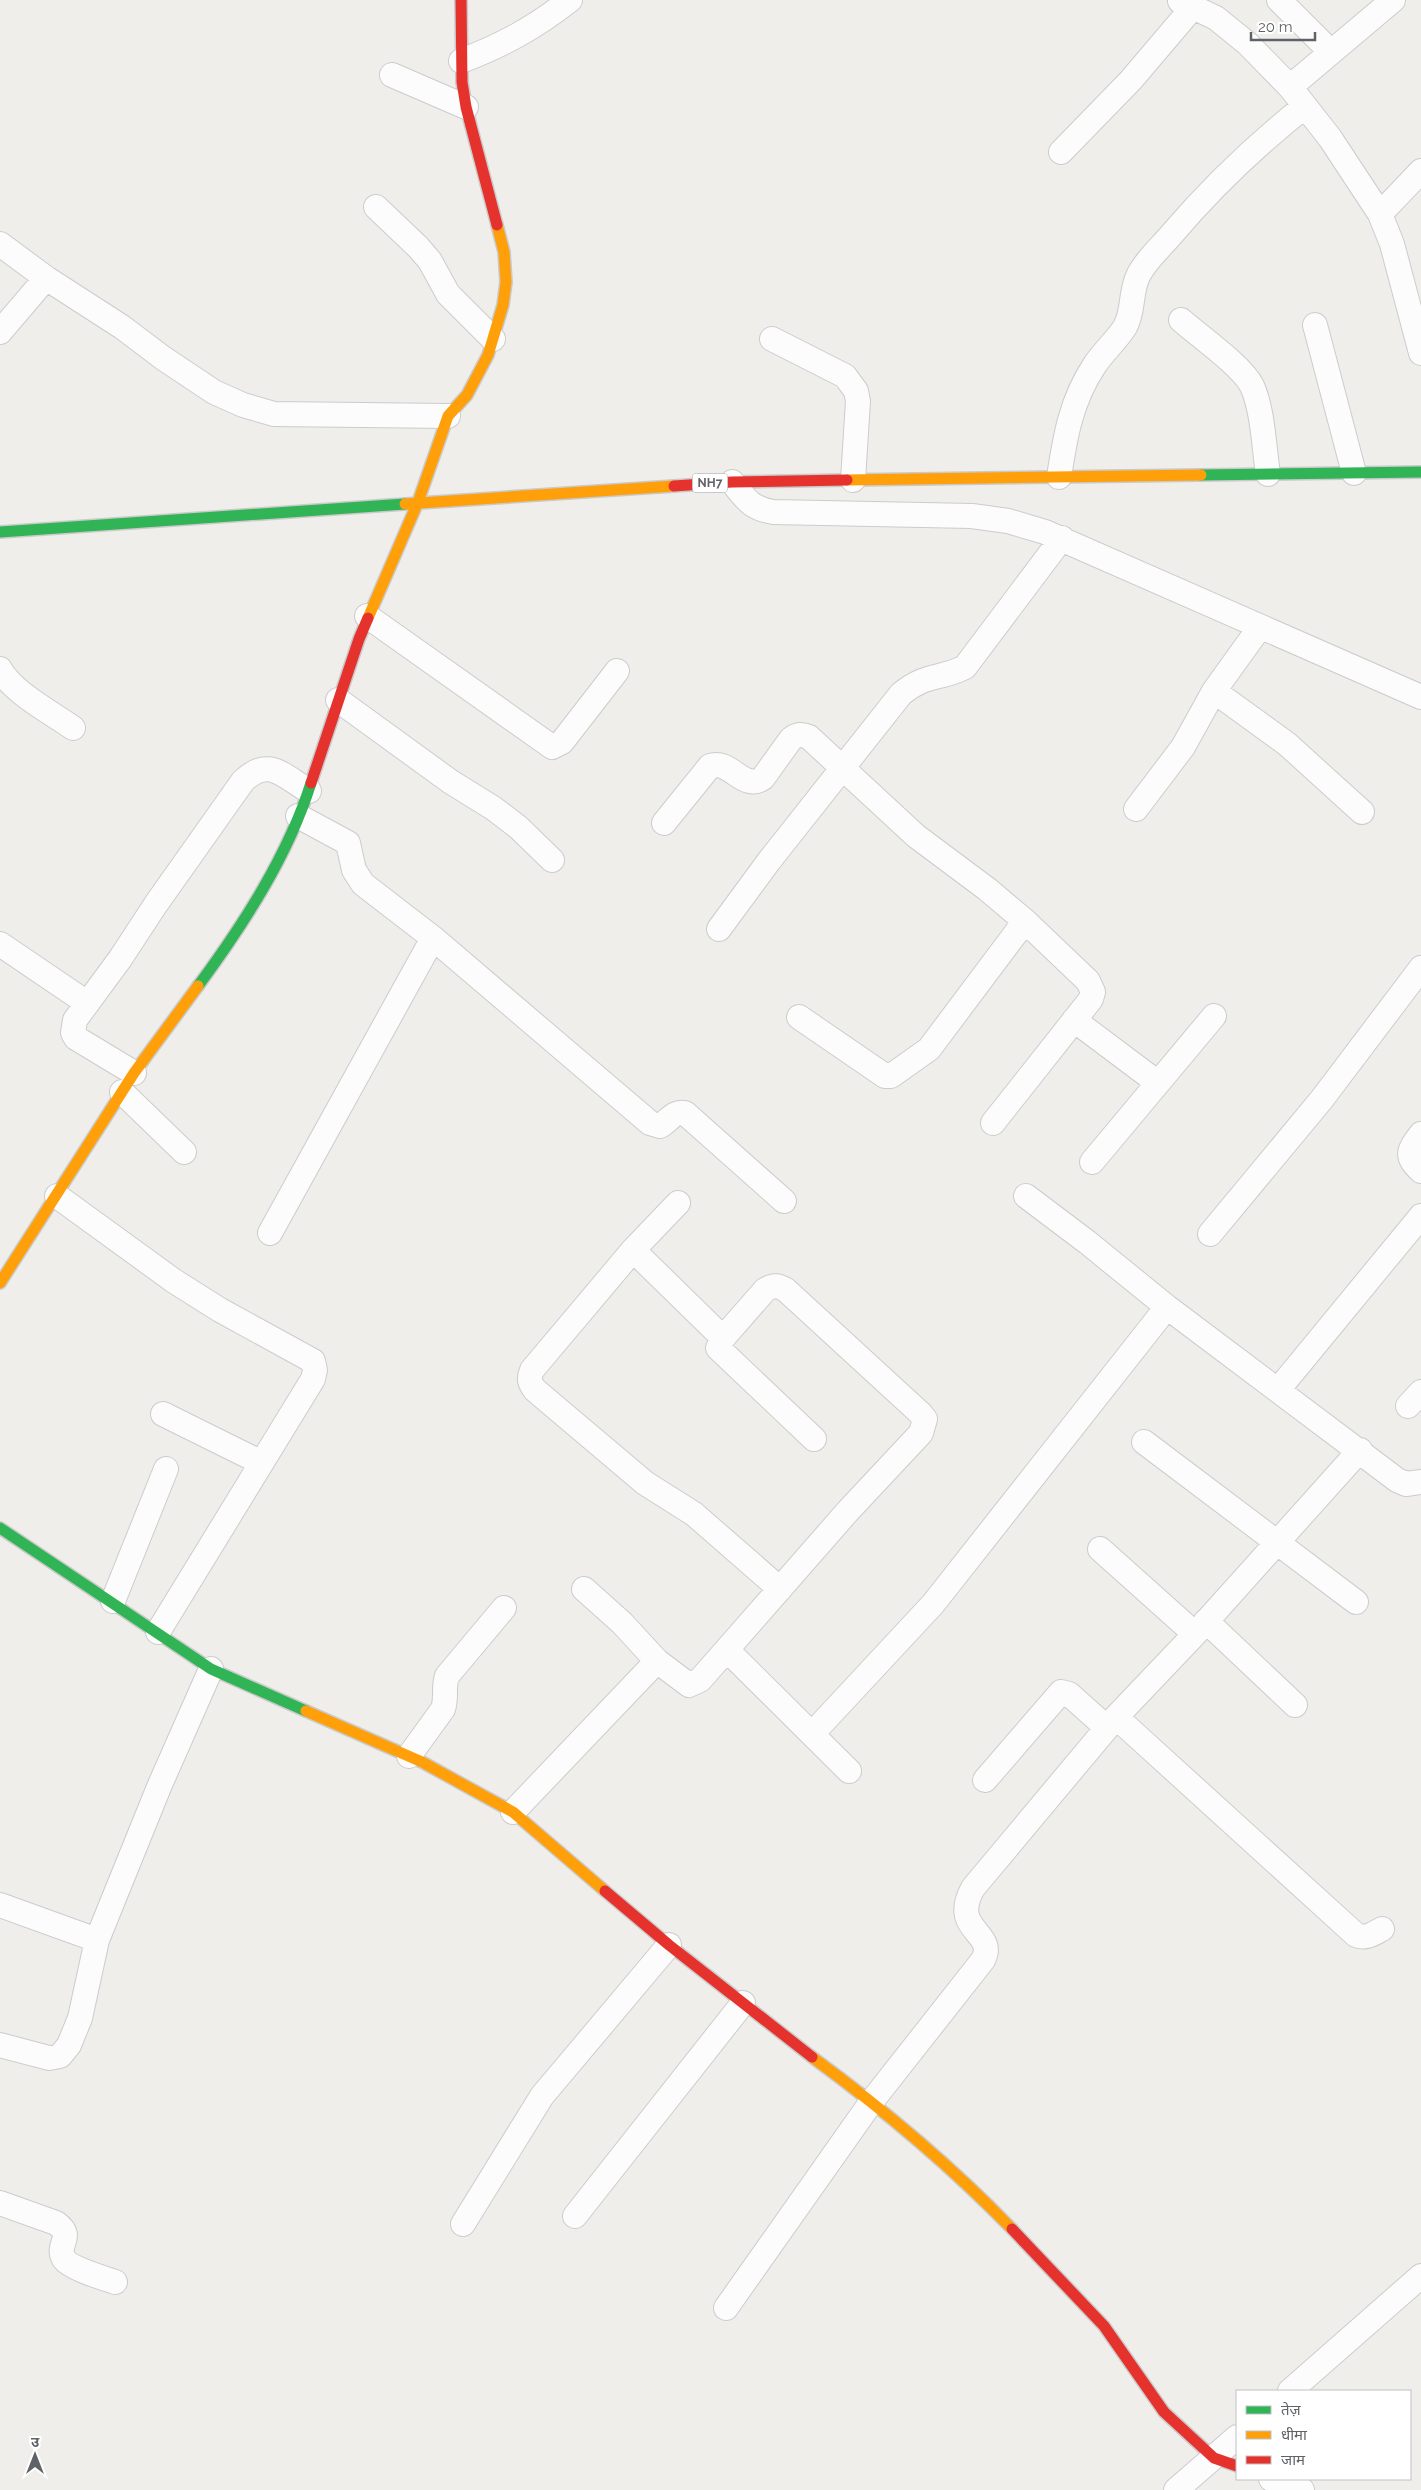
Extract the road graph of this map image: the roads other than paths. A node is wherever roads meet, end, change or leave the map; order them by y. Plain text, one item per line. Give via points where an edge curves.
1 (461, 0) edge
2 (570, 0) edge
3 (1279, 0) edge
4 (1393, 0) edge
5 (1186, 4) edge
6 (1331, 52) junction
7 (461, 61) junction
8 (392, 75) dead end
9 (1290, 87) junction
10 (1305, 106) junction
11 (466, 107) junction
12 (1060, 152) dead end
13 (1421, 171) edge
14 (376, 207) dead end
15 (1380, 214) junction
16 (0, 244) edge
17 (46, 278) junction
18 (1181, 320) dead end
19 (1315, 325) dead end
20 (0, 332) edge
21 (494, 339) junction
22 (772, 339) dead end
23 (1421, 353) edge
24 (448, 416) junction
25 (1421, 472) edge
26 (1354, 473) junction
27 (1268, 474) junction
28 (1059, 477) junction
29 (853, 480) junction
30 (732, 482) junction
31 (418, 502) junction
32 (0, 532) edge
33 (1062, 538) junction
34 (367, 616) junction
35 (1260, 627) junction
36 (0, 669) edge
37 (617, 671) dead end
38 (1214, 691) junction
39 (1421, 697) edge
40 (338, 700) junction
41 (73, 728) dead end
42 (843, 767) junction
43 (308, 791) junction
44 (1136, 809) dead end
45 (1362, 812) dead end
46 (298, 816) junction
47 (664, 823) dead end
48 (552, 860) dead end
49 (1025, 921) junction
50 (720, 929) dead end
51 (433, 938) junction
52 (0, 944) edge
53 (1421, 968) edge
54 (87, 1003) junction
55 (1214, 1016) dead end
56 (799, 1017) dead end
57 (1074, 1020) junction
58 (128, 1083) junction
59 (1158, 1083) junction
60 (993, 1123) dead end
61 (1421, 1134) edge
62 (184, 1152) dead end
63 (1092, 1162) dead end
64 (1421, 1171) edge
65 (57, 1196) junction
66 (1026, 1196) dead end
67 (784, 1201) dead end
68 (678, 1203) dead end
69 (1421, 1216) edge
70 (270, 1233) dead end
71 (1210, 1234) dead end
72 (633, 1250) junction
73 (0, 1283) edge
74 (1167, 1306) junction
75 (724, 1338) junction
76 (1278, 1390) junction
77 (163, 1414) dead end
78 (814, 1439) dead end
79 (1144, 1442) dead end
80 (1360, 1450) junction
81 (260, 1462) junction
82 (166, 1469) dead end
83 (1421, 1482) edge
84 (0, 1528) edge
85 (1277, 1541) junction
86 (1100, 1550) dead end
87 (584, 1589) dead end
88 (780, 1589) junction
89 (113, 1601) junction
90 (1356, 1602) dead end
91 (504, 1608) dead end
92 (1201, 1628) junction
93 (158, 1632) junction
94 (727, 1650) junction
95 (657, 1661) junction
96 (212, 1669) junction
97 (1295, 1705) dead end
98 (1112, 1722) junction
99 (812, 1734) junction
100 (409, 1756) junction
101 (849, 1771) dead end
102 (985, 1780) dead end
103 (513, 1812) junction
104 (0, 1905) edge
105 (1382, 1929) dead end
106 (97, 1940) junction
107 (669, 1945) junction
108 (743, 2003) junction
109 (0, 2045) edge
110 (872, 2100) junction
111 (0, 2203) edge
112 (575, 2216) dead end
113 (463, 2224) dead end
114 (115, 2282) dead end
115 (1416, 2288) edge
116 (726, 2308) dead end
117 (1291, 2390) edge
118 (1236, 2438) edge
119 (1214, 2458) junction
120 (1236, 2466) edge
121 (1274, 2480) edge
122 (1176, 2490) edge
123 (1302, 2490) edge

1 - 7 main road
2 - 7 street via 529,30 498,47
3 - 6 street
4 - 6 street
5 - 9 street via 1216,18 1248,44
5 - 12 street via 1131,80
6 - 9 street
7 - 11 main road
8 - 11 street
9 - 10 street
10 - 15 street
10 - 28 street via 1263,139 1221,179 1138,276 1130,318 1095,365 1072,410
11 - 21 main road via 504,252 506,282
13 - 15 street
14 - 21 street via 418,247 430,261 448,294
15 - 23 street via 1392,244
16 - 17 street
17 - 20 street
17 - 24 street via 214,392 243,405 282,414
18 - 27 street via 1241,371 1252,385
19 - 26 street
21 - 24 main road via 480,375
22 - 29 street via 845,376 852,383 858,401
24 - 31 main road
25 - 26 main road, NH7
26 - 27 main road, NH7
27 - 28 main road, NH7
28 - 29 main road, NH7
29 - 30 main road, NH7
30 - 31 main road, NH7
30 - 33 street via 750,504 760,510 972,516 1008,521
31 - 32 main road, NH7
31 - 34 main road
33 - 35 street
33 - 42 street via 965,667 912,684
34 - 37 street via 552,747 562,742
34 - 40 main road
35 - 38 street
35 - 39 street
36 - 41 street via 18,689
38 - 44 street via 1183,747
38 - 45 street via 1286,744
40 - 43 main road
40 - 48 street via 452,782 494,808
42 - 47 street via 809,737 797,734 758,782 748,781 723,766 710,766
42 - 49 street via 916,836
42 - 50 street
43 - 46 main road
43 - 54 street via 273,769 262,768 252,772
46 - 51 street via 348,844 354,870 363,884
46 - 58 main road via 271,875 225,949
49 - 56 street via 929,1049 891,1076 885,1076
49 - 57 street via 1092,987 1091,999
51 - 67 street via 650,1123 660,1126 678,1112 693,1118
51 - 70 street
52 - 54 street
53 - 71 street via 1322,1099
54 - 58 street via 75,1020 73,1033
55 - 59 street
57 - 59 street
57 - 60 street
58 - 62 street
58 - 65 main road
59 - 63 street
61 - 64 street via 1411,1148 1410,1156
65 - 73 main road
65 - 81 street via 174,1281 313,1361 313,1380
66 - 74 street
68 - 72 street
69 - 76 street
72 - 75 street
72 - 88 street via 532,1370 530,1383 534,1390 645,1483 694,1514
74 - 76 street
74 - 99 street via 933,1604
75 - 78 street via 718,1348 720,1353
75 - 88 street via 765,1290 779,1286 924,1419 921,1434 848,1510
76 - 80 street
77 - 81 street
79 - 85 street
80 - 83 street via 1397,1480 1406,1484
80 - 85 street
81 - 93 street
82 - 89 street
84 - 89 main road
85 - 90 street
85 - 92 street
86 - 92 street
87 - 95 street
88 - 94 street
89 - 93 main road
91 - 100 street via 447,1676 443,1709
92 - 97 street
92 - 98 street
93 - 96 main road
94 - 95 street via 700,1680 689,1686
94 - 99 street
95 - 103 street
96 - 100 main road
96 - 106 street via 159,1787
98 - 102 street via 1069,1694 1060,1692
98 - 105 street via 1356,1935 1362,1938
98 - 110 street via 973,1888 964,1910 986,1946 986,1954
99 - 101 street
100 - 103 main road
103 - 107 main road
104 - 106 street
106 - 109 street via 80,2018 65,2052 49,2058
107 - 108 main road
107 - 113 street via 542,2096
108 - 110 main road
108 - 112 street
110 - 116 street
110 - 119 main road via 980,2196 1066,2284 1104,2326 1164,2412
111 - 114 street via 63,2228 66,2235 64,2259
115 - 117 street
118 - 119 street
119 - 120 main road
119 - 122 street
121 - 123 street

